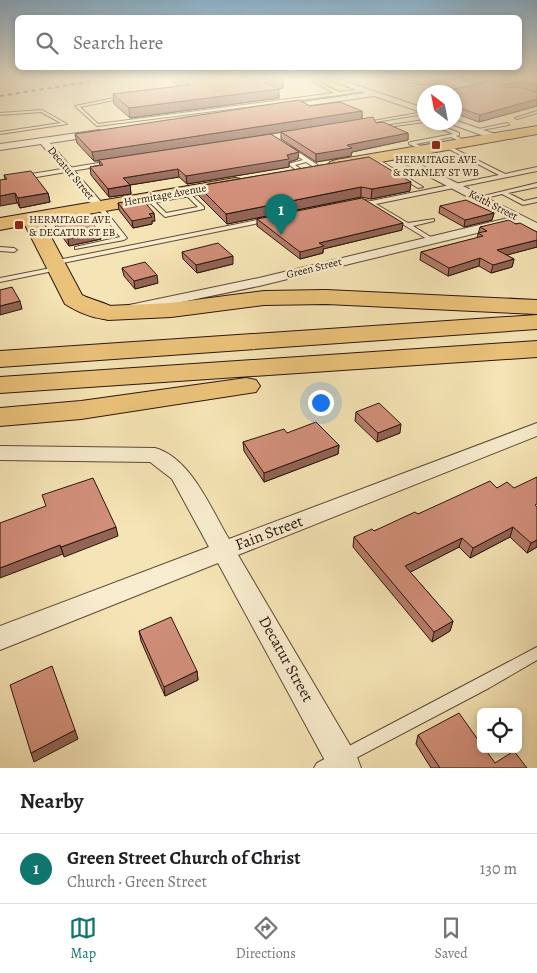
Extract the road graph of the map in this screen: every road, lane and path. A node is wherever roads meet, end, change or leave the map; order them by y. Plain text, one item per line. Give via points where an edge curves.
1 (47, 114) edge
2 (85, 114) edge
3 (184, 114) edge
4 (235, 114) edge
5 (414, 114) edge
6 (531, 114) edge
7 (517, 118) edge
8 (417, 123) edge
9 (358, 124) edge
10 (376, 128) edge
11 (462, 128) edge
12 (447, 130) edge
13 (535, 132) edge
14 (0, 133) edge
15 (472, 136) junction
16 (43, 141) junction
17 (449, 141) junction
18 (0, 146) edge
19 (286, 146) edge
20 (395, 155) junction
21 (374, 159) junction
22 (116, 162) edge
23 (309, 167) junction
24 (68, 170) junction
25 (536, 170) edge
26 (281, 175) edge
27 (505, 176) junction
28 (19, 178) edge
29 (252, 180) edge
30 (537, 185) edge
31 (456, 186) junction
32 (420, 187) dead end
33 (185, 191) junction
34 (503, 193) junction
35 (148, 198) junction
36 (478, 198) junction
37 (537, 200) edge
38 (351, 202) edge
39 (371, 203) junction
40 (99, 206) junction
41 (31, 218) junction
42 (274, 218) edge
43 (518, 219) junction
44 (432, 220) dead end
45 (0, 224) edge
46 (408, 225) junction
47 (537, 228) edge
48 (432, 240) junction
49 (76, 248) edge
50 (0, 250) edge
51 (14, 250) dead end
52 (55, 266) junction
53 (0, 280) edge
54 (537, 307) edge
55 (108, 313) junction
56 (537, 322) edge
57 (537, 349) edge
58 (474, 353) junction
59 (0, 359) edge
60 (0, 385) edge
61 (0, 417) edge
62 (537, 429) edge
63 (0, 453) edge
64 (224, 550) junction
65 (0, 638) edge
66 (537, 653) edge
67 (336, 764) edge

1 - 14 lane via 65,124
2 - 3 lane via 97,125
4 - 16 street
5 - 9 lane
6 - 7 lane
8 - 10 lane
11 - 15 street
12 - 17 lane via 457,134
13 - 15 main road via 502,131
15 - 17 main road
16 - 18 street
16 - 24 street, Decatur Street
17 - 20 main road via 426,150
17 - 27 lane
19 - 23 lane
20 - 21 main road
20 - 31 street, Keith Street
21 - 23 main road
21 - 32 lane
22 - 24 lane
23 - 26 main road
24 - 28 lane
24 - 40 street, Decatur Street
25 - 27 lane
27 - 31 lane
29 - 33 main road, Hermitage Avenue
30 - 34 lane
31 - 36 street, Keith Street
31 - 39 lane
33 - 35 main road, Hermitage Avenue
33 - 35 lane via 202,208 165,215
34 - 36 lane
34 - 37 lane via 523,203
35 - 40 main road, Hermitage Avenue
36 - 43 street, Keith Street
38 - 39 lane
39 - 46 lane
40 - 41 main road, Hermitage Avenue
40 - 49 lane via 124,238
41 - 45 main road, Hermitage Avenue
41 - 52 main road
42 - 52 lane
43 - 47 street, Keith Street
43 - 48 street, Green Street
44 - 46 lane
46 - 48 lane
48 - 55 street, Green Street via 259,282
50 - 51 lane
52 - 53 lane
52 - 55 main road via 76,301
54 - 55 main road via 326,297 264,298 171,310
56 - 59 main road
57 - 58 main road
58 - 60 main road
58 - 61 main road via 81,410
62 - 64 street, Fain Street
63 - 64 street via 155,455 180,474
64 - 65 street, Fain Street
64 - 67 street, Decatur Street
66 - 67 lane

